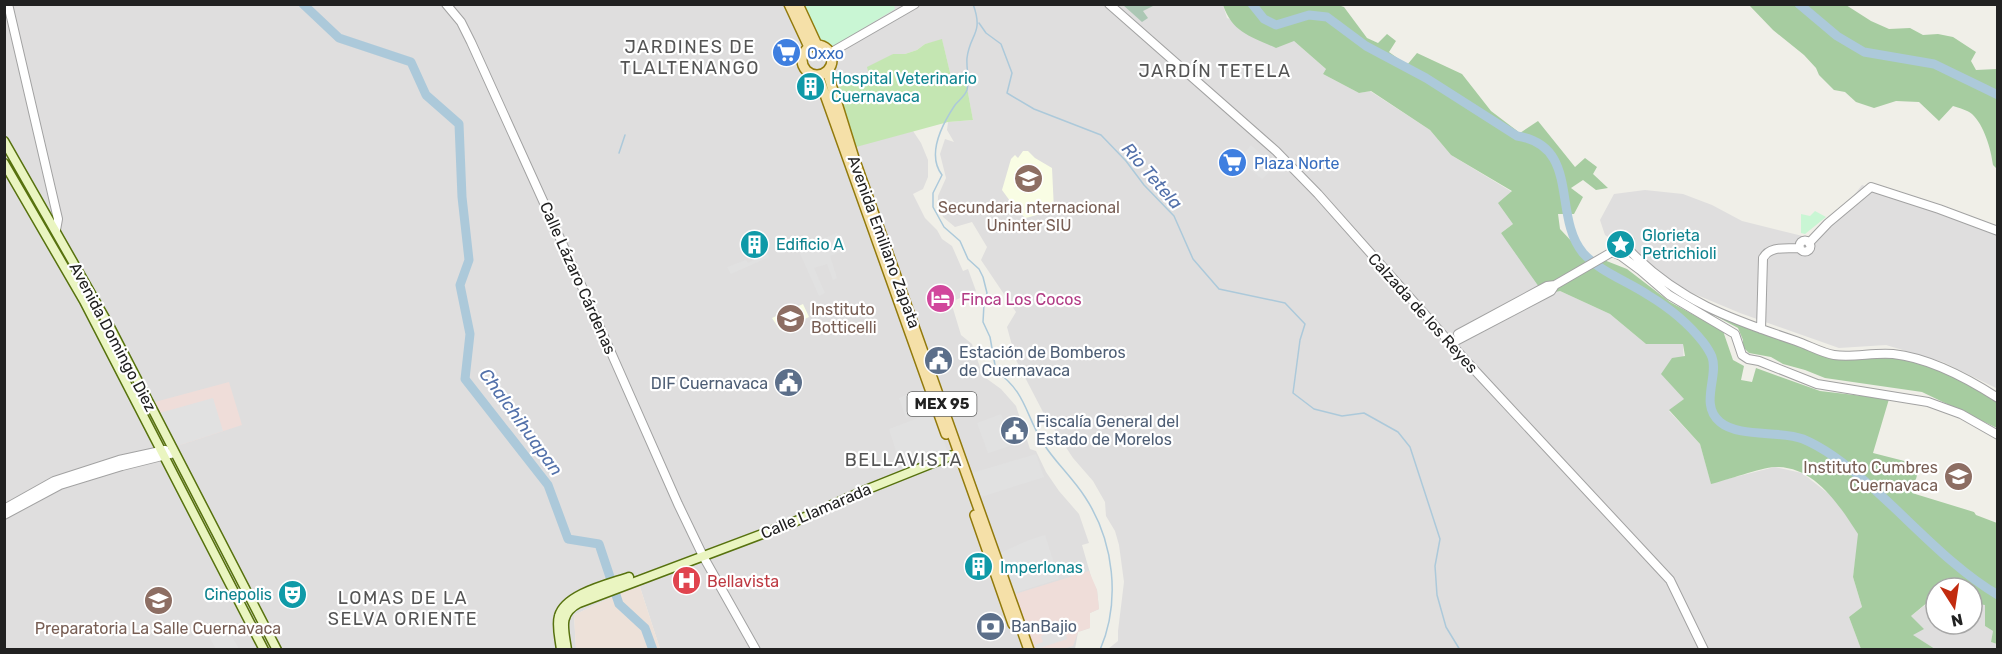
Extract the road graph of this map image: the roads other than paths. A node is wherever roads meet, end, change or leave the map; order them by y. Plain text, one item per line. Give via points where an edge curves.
1 (8, 4) edge
2 (446, 4) edge
3 (789, 4) edge
4 (798, 4) edge
5 (915, 4) edge
6 (1109, 4) edge
7 (813, 46) junction
8 (830, 53) junction
9 (823, 73) junction
10 (4, 141) edge
11 (4, 163) edge
12 (56, 230) junction
13 (1998, 231) edge
14 (1630, 251) junction
15 (1612, 252) junction
16 (1622, 256) junction
17 (1643, 269) junction
18 (891, 270) junction
19 (1761, 329) junction
20 (1449, 342) junction
21 (1997, 396) edge
22 (153, 412) junction
23 (143, 418) junction
24 (1998, 435) edge
25 (173, 451) junction
26 (161, 453) junction
27 (954, 456) junction
28 (121, 463) junction
29 (184, 471) junction
30 (173, 476) junction
31 (4, 509) edge
32 (4, 515) edge
33 (988, 544) junction
34 (705, 553) junction
35 (578, 600) junction
36 (264, 650) edge
37 (277, 650) edge
38 (561, 650) edge
39 (567, 650) edge
40 (756, 650) edge
41 (1022, 650) edge
42 (1029, 650) edge
43 (1704, 650) edge

1 - 12 street, Avenida Domingo Diez via 56,209
2 - 34 street, Calle Lázaro Cárdenas via 471,42
3 - 7 main road
4 - 7 main road
5 - 8 street
6 - 20 street, Calzada de los Reyes via 1283,157
7 - 8 main road via 825,47
7 - 9 main road via 802,57 803,65 809,72
8 - 9 main road via 832,63
9 - 18 main road, Avenida Emiliano Zapata / MEX 95
10 - 12 main road
11 - 23 main road, Avenida Domingo Diez via 84,301
12 - 22 main road, Avenida Domingo Diez
13 - 19 street via 1871,187 1809,243 1802,241 1800,248 1766,252
14 - 15 street via 1630,241 1619,236 1611,242
14 - 16 street
14 - 17 street
15 - 16 street
15 - 20 street via 1551,291
16 - 17 street
17 - 19 street via 1705,307
17 - 24 street via 1669,295 1735,334 1742,354 1748,359 1817,384 1929,402
18 - 27 main road, Avenida Emiliano Zapata / MEX 95
18 - 33 main road, Avenida Emiliano Zapata / MEX 95
19 - 21 street via 1832,355 1904,356 1934,365
20 - 43 street, Calzada de los Reyes via 1670,580
22 - 23 main road via 151,417
22 - 25 main road, Avenida Domingo Diez
23 - 26 main road, Avenida Domingo Diez
25 - 26 street
25 - 29 main road, Avenida Domingo Diez
26 - 28 street
26 - 30 main road, Avenida Domingo Diez
27 - 33 main road, Avenida Emiliano Zapata / MEX 95
27 - 34 main road, Calle Llamarada via 794,522
28 - 31 street via 54,481
28 - 32 street via 60,485
29 - 30 main road
29 - 37 main road, Avenida Domingo Diez
30 - 36 main road, Avenida Domingo Diez
33 - 41 main road, Avenida Emiliano Zapata / MEX 95
33 - 42 main road, Avenida Emiliano Zapata / MEX 95
34 - 35 main road, Calle Llamarada
34 - 40 street, Calle Lázaro Cárdenas
35 - 38 main road via 567,602 559,614
35 - 39 main road via 565,616

